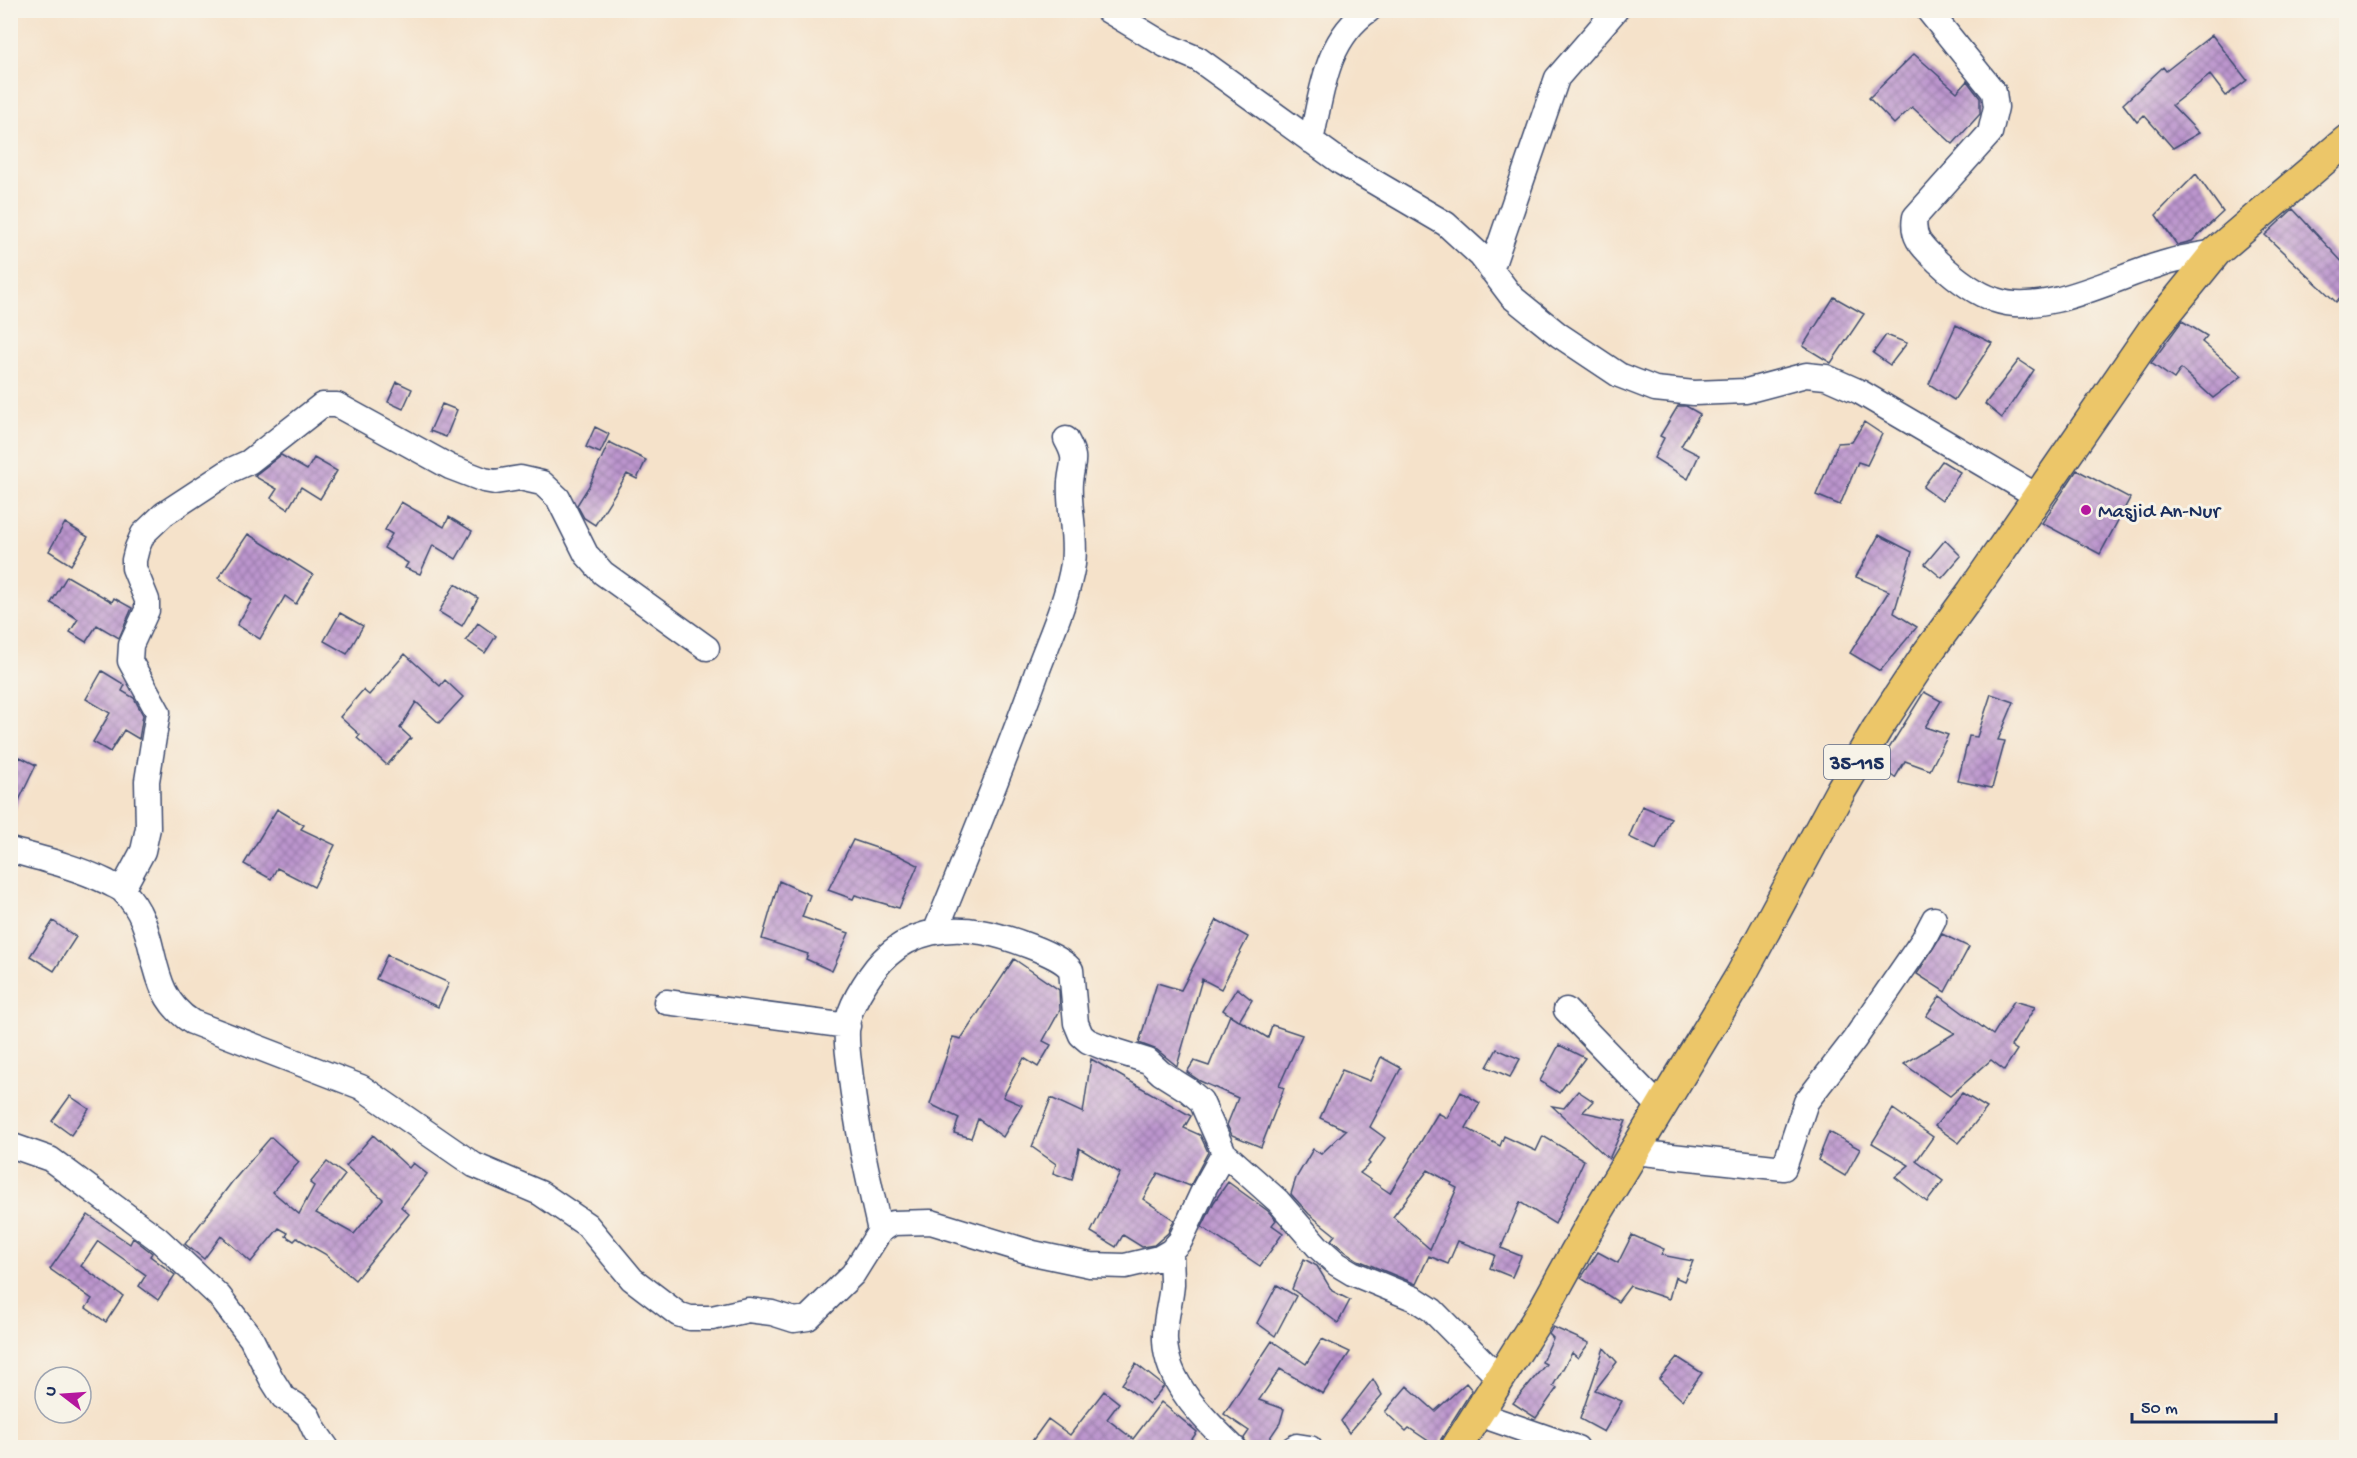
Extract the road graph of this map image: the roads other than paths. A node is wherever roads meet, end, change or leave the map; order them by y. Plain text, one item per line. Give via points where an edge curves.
1 (1107, 10) edge
2 (1369, 10) edge
3 (1616, 10) edge
4 (1928, 10) edge
5 (1311, 141) junction
6 (2346, 141) edge
7 (2216, 252) junction
8 (1491, 270) junction
9 (1066, 439) dead end
10 (2037, 496) junction
11 (707, 648) dead end
12 (10, 850) edge
13 (122, 890) junction
14 (1934, 919) dead end
15 (936, 930) junction
16 (666, 1002) dead end
17 (1566, 1010) dead end
18 (848, 1026) junction
19 (1661, 1108) junction
20 (10, 1145) edge
21 (1634, 1152) junction
22 (1224, 1153) junction
23 (880, 1231) junction
24 (1171, 1251) junction
25 (1500, 1379) junction
26 (1478, 1414) junction
27 (327, 1448) edge
28 (1234, 1448) edge
29 (1293, 1448) edge
30 (1310, 1448) edge
31 (1456, 1448) edge
32 (1577, 1448) edge

1 - 5 street via 1165,45 1198,59
2 - 5 street via 1343,34 1327,66
3 - 8 street via 1557,78
4 - 7 street via 1994,92 1996,107 1990,133 1915,217 1914,237 1942,265 1968,286 1996,301 2030,304 2050,301 2159,264
5 - 8 street via 1446,224
6 - 7 main road, 35-115
7 - 10 main road, 35-115 via 2152,331
8 - 10 street via 1512,297 1559,335 1602,366 1636,383 1675,391 1724,393 1806,375 1826,377 1860,392
9 - 15 street via 1073,451 1074,464 1070,482 1075,546 1072,566 1013,739
10 - 19 main road, 35-115 via 1877,729 1741,975
11 - 13 street via 603,573 586,554 558,498 542,483 520,477 484,480 450,467 338,405 322,405 249,462 164,514 143,534 137,548 134,568 147,610 131,645 130,661 158,712 147,781 148,828 143,851
12 - 13 street via 82,870
13 - 23 street via 142,917 160,986 181,1016 361,1087 474,1165 540,1193 587,1226 632,1279 678,1314 712,1318 748,1310 794,1320 808,1318 853,1274
14 - 21 street via 1854,1040 1806,1102 1784,1168
15 - 18 street via 900,944 882,960 860,992
15 - 22 street via 967,929 1002,935 1066,963 1071,970 1076,1023 1081,1035 1103,1047 1148,1061 1188,1090 1201,1101
16 - 18 street
17 - 19 street
18 - 23 street via 852,1092
19 - 21 main road, 35-115
20 - 27 street via 51,1159 158,1239 219,1296 251,1338 283,1396 308,1416
21 - 25 main road, 35-115
22 - 24 street via 1180,1241
22 - 25 street via 1278,1201 1337,1264 1432,1310
23 - 24 street via 893,1223 931,1222 1056,1259 1108,1266 1145,1263
24 - 28 street via 1172,1284 1165,1339 1174,1378
25 - 26 main road, 35-115
26 - 31 main road, 35-115
26 - 32 street
29 - 30 street

